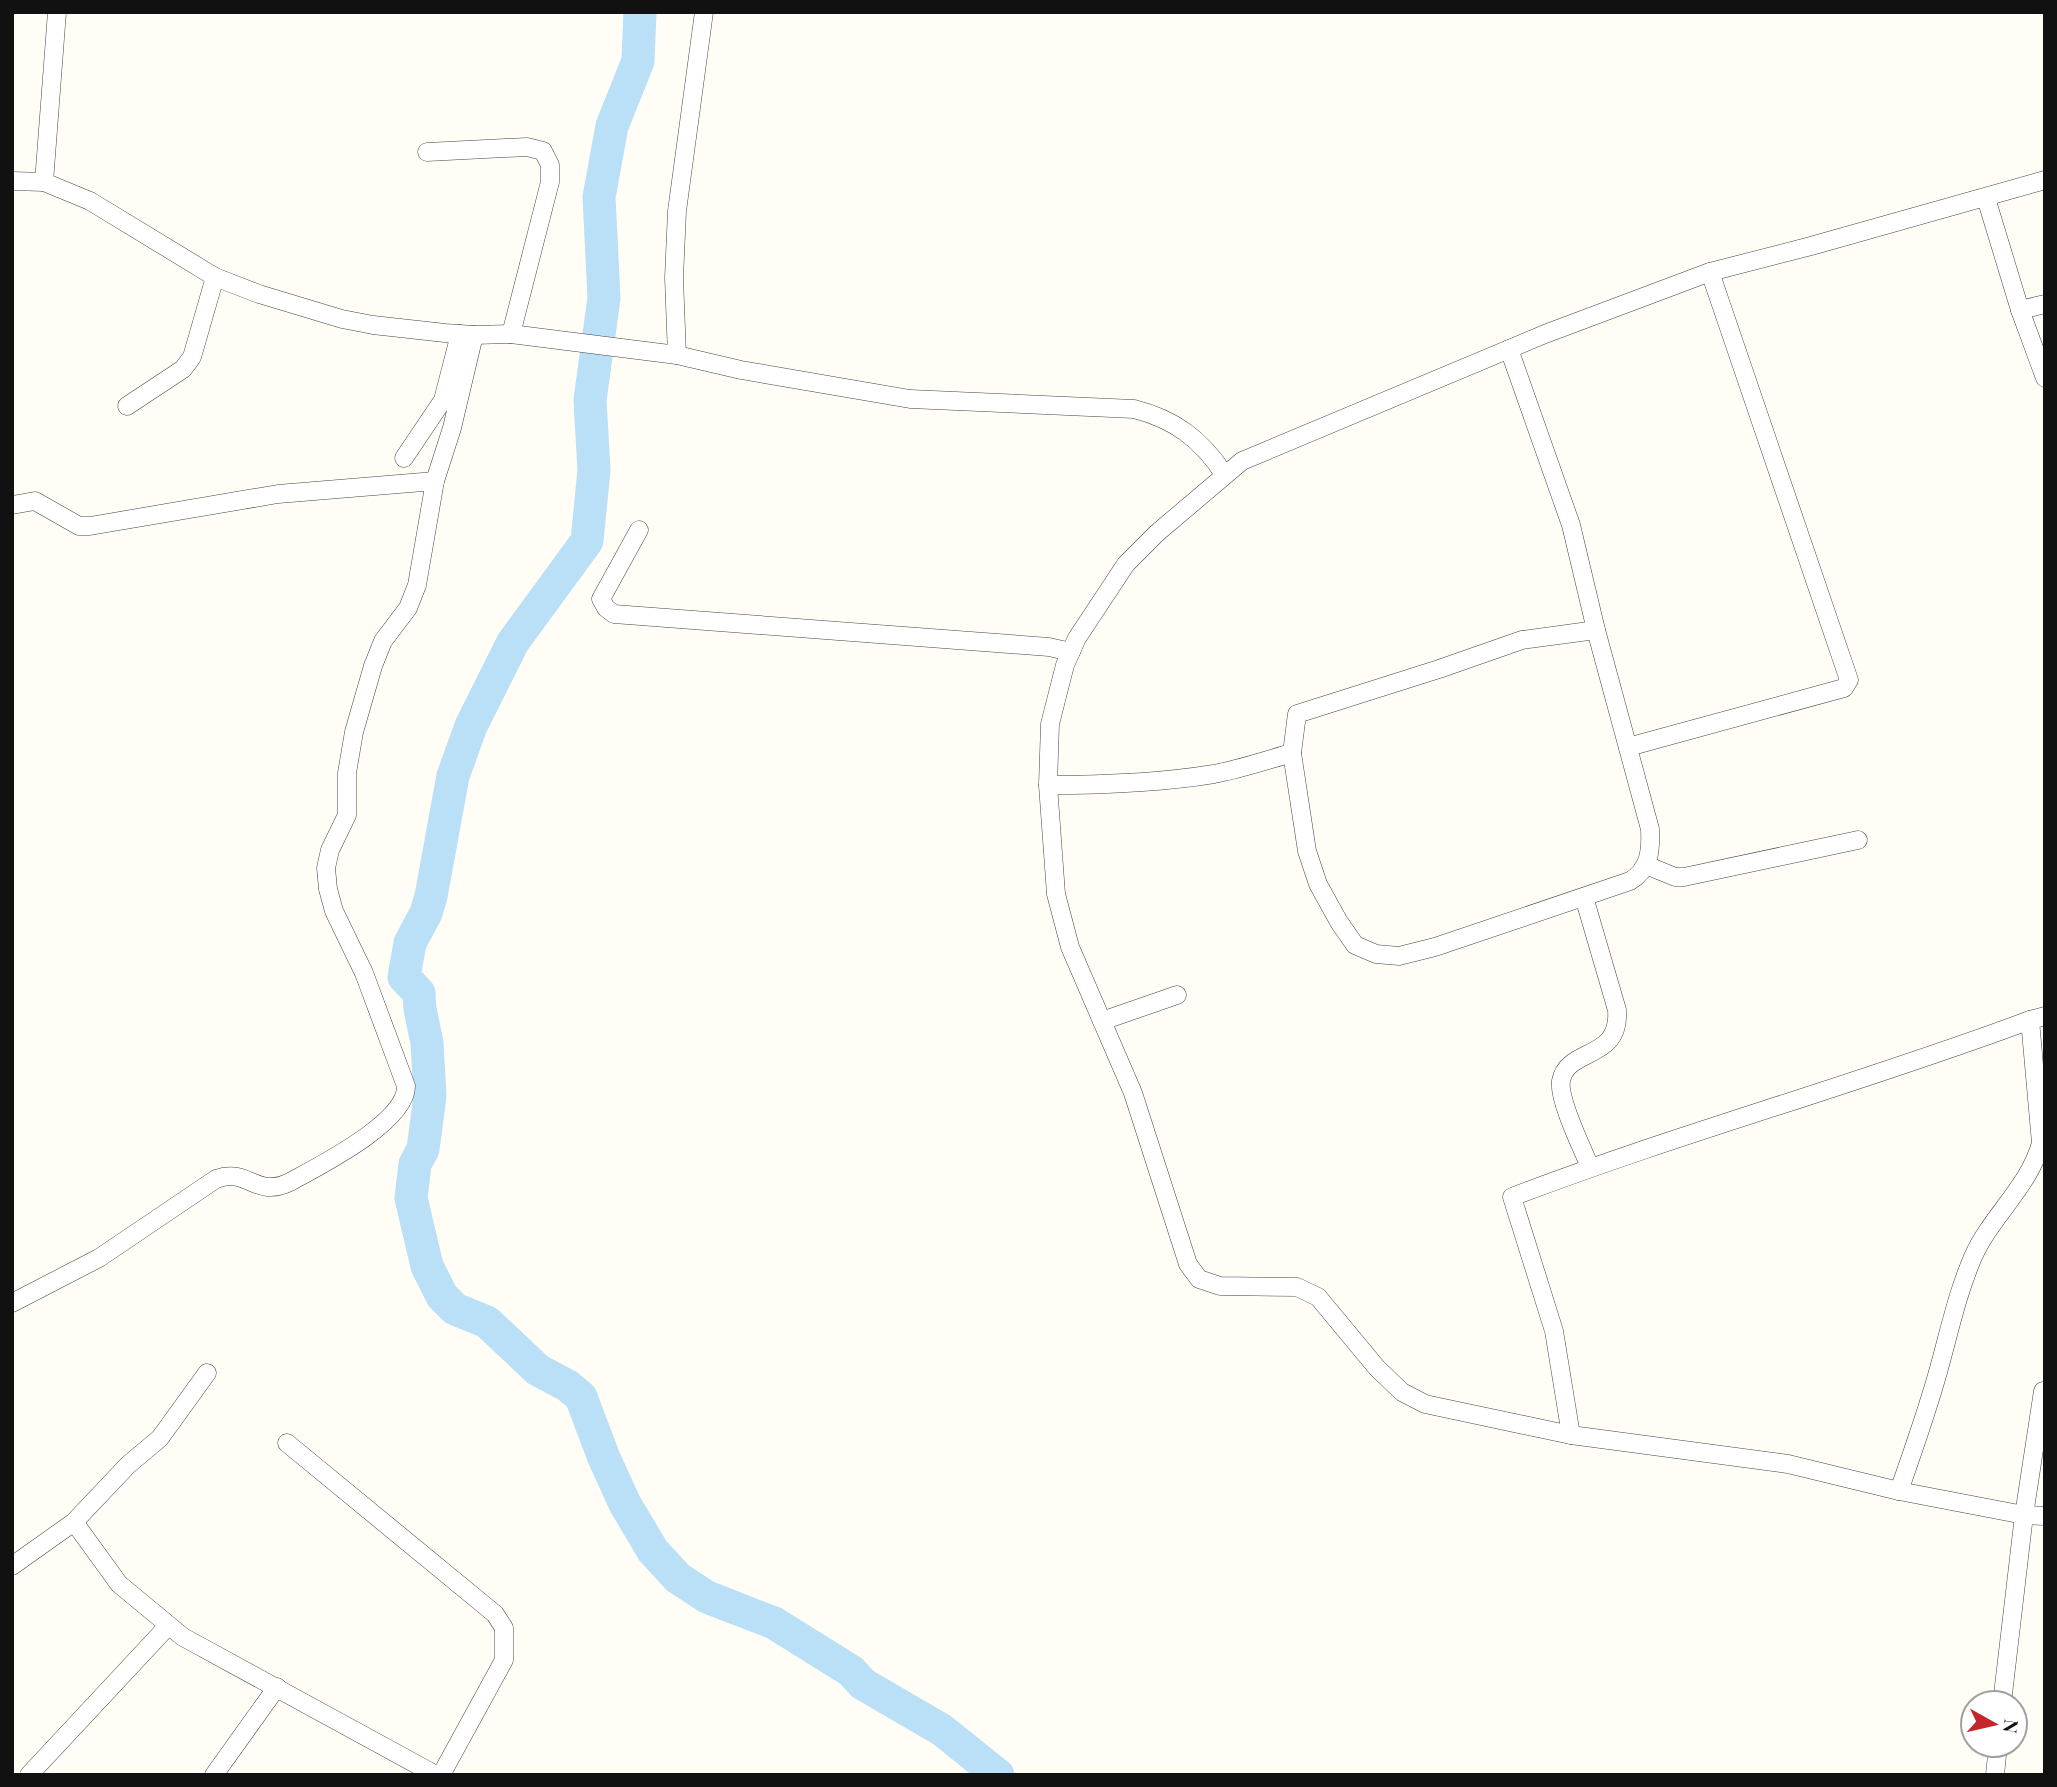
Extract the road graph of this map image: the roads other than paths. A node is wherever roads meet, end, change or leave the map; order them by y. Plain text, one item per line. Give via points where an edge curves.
1 (57, 12) edge
2 (704, 12) edge
3 (427, 152) dead end
4 (2045, 180) edge
5 (12, 181) edge
6 (44, 182) junction
7 (1986, 198) junction
8 (1710, 272) junction
9 (215, 277) junction
10 (2045, 304) edge
11 (2021, 310) junction
12 (511, 334) junction
13 (467, 335) junction
14 (1509, 349) junction
15 (677, 355) junction
16 (2044, 375) edge
17 (127, 406) dead end
18 (404, 458) dead end
19 (1224, 474) junction
20 (435, 481) junction
21 (12, 506) edge
22 (639, 530) dead end
23 (1595, 630) junction
24 (1071, 652) junction
25 (1628, 747) junction
26 (1292, 753) junction
27 (1048, 785) junction
28 (1858, 840) dead end
29 (1646, 865) junction
30 (1584, 897) junction
31 (1177, 995) dead end
32 (2037, 1018) edge
33 (1102, 1021) junction
34 (1590, 1167) junction
35 (12, 1303) edge
36 (207, 1373) dead end
37 (2043, 1391) dead end
38 (1571, 1435) junction
39 (288, 1443) dead end
40 (1899, 1491) junction
41 (2024, 1515) junction
42 (2045, 1517) edge
43 (74, 1522) junction
44 (12, 1566) edge
45 (168, 1626) junction
46 (277, 1687) junction
47 (2004, 1689) edge
48 (29, 1775) edge
49 (214, 1775) edge
50 (436, 1775) edge
51 (441, 1775) edge

1 - 6 street
2 - 15 street via 677,211
3 - 12 street via 527,147 543,151 550,164 550,182
4 - 7 street
5 - 6 street
6 - 9 street via 90,201
7 - 8 street
7 - 11 street
8 - 14 street
8 - 25 street via 1849,680 1844,688
9 - 13 street via 342,318
9 - 17 street via 192,357 183,369
10 - 11 street
11 - 16 street
12 - 13 street
12 - 15 street
13 - 18 street via 443,400
13 - 20 street via 452,428
14 - 19 street via 1242,461
14 - 23 street via 1570,525
15 - 19 street via 910,399 1134,409 1160,415 1174,424 1215,460
19 - 24 street via 1126,564
20 - 21 street via 278,494 90,526 79,526 35,501
20 - 35 street via 417,585 373,666 354,732 348,815 326,868 334,911 364,973 406,1086 405,1096 363,1140 281,1187 267,1189 232,1174 216,1179 99,1258
22 - 24 street via 601,599 614,614
23 - 25 street
23 - 26 street via 1522,640 1297,714
24 - 27 street via 1050,724
25 - 29 street via 1650,829
26 - 27 street via 1175,779 1123,785
26 - 30 street via 1307,851 1318,884 1355,945 1399,956
27 - 33 street via 1056,894 1070,947
28 - 29 street via 1684,877
29 - 30 street via 1630,881
30 - 34 street via 1618,1024 1612,1040 1568,1068 1561,1079 1561,1094
31 - 33 street
32 - 34 street
32 - 40 street via 2039,1151 2028,1175 1982,1238 1962,1283
33 - 38 street via 1133,1093 1188,1264 1199,1279 1220,1286 1297,1287 1318,1297 1377,1368 1413,1399
34 - 38 street via 1512,1197 1553,1331
36 - 43 street via 160,1438
37 - 41 street
38 - 40 street via 1787,1464
39 - 51 street via 495,1614 504,1628 504,1660
40 - 41 street
41 - 42 street
41 - 47 street
43 - 44 street
43 - 45 street via 119,1584
45 - 46 street
45 - 48 street
46 - 49 street
46 - 50 street

